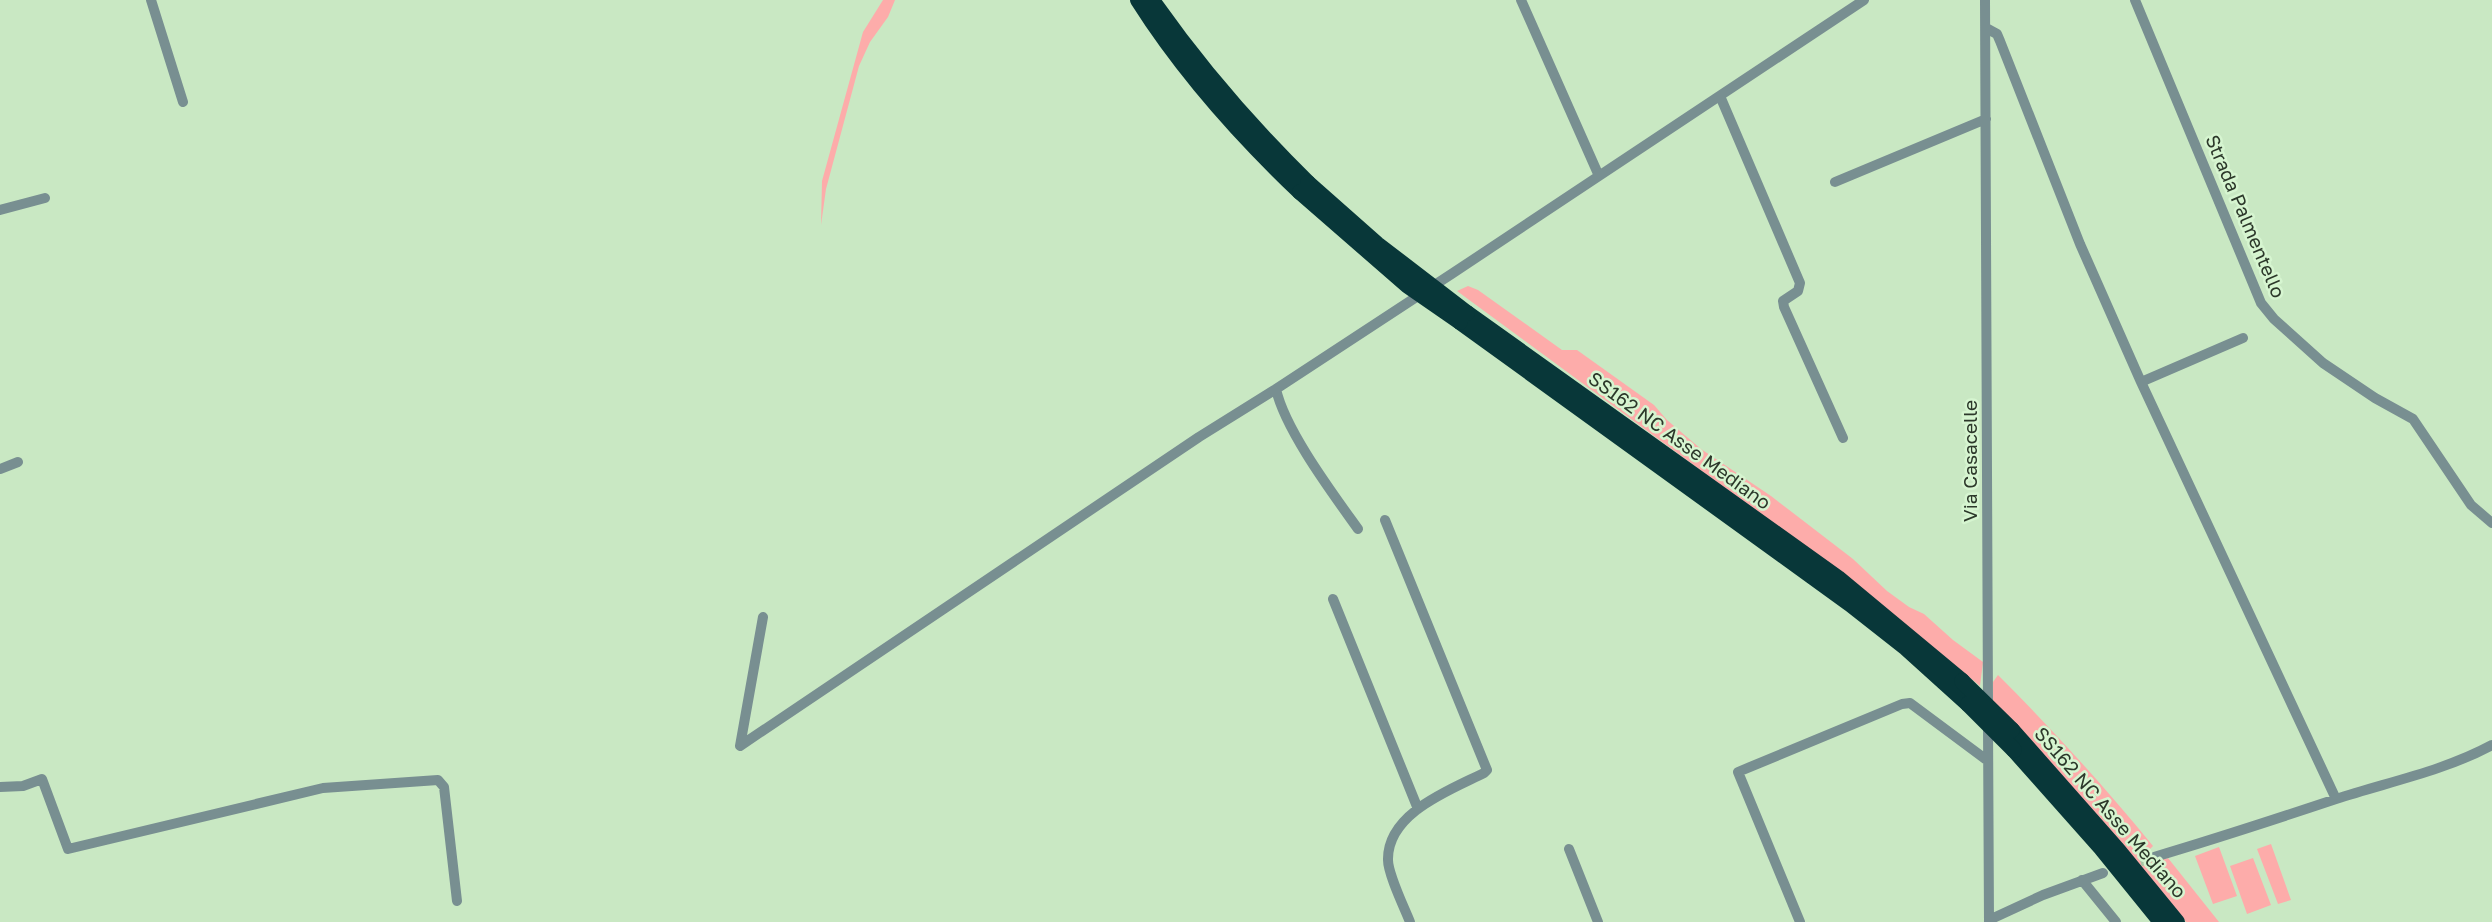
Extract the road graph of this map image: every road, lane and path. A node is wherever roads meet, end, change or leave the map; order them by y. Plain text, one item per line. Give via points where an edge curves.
1 (151, 0) edge
2 (1138, 0) edge
3 (1152, 0) edge
4 (1521, 0) edge
5 (1864, 0) edge
6 (1985, 0) edge
7 (2135, 0) edge
8 (1986, 28) junction
9 (1188, 61) junction
10 (1720, 96) junction
11 (183, 102) dead end
12 (1986, 119) junction
13 (1599, 176) junction
14 (1835, 182) dead end
15 (45, 198) dead end
16 (0, 210) edge
17 (1464, 318) junction
18 (2243, 338) dead end
19 (2141, 382) junction
20 (1276, 389) junction
21 (1843, 438) dead end
22 (18, 462) dead end
23 (0, 469) edge
24 (1385, 520) dead end
25 (2492, 523) edge
26 (1358, 529) dead end
27 (1333, 599) dead end
28 (763, 617) dead end
29 (2492, 744) edge
30 (1988, 761) junction
31 (0, 786) edge
32 (2336, 799) junction
33 (1418, 809) junction
34 (1569, 849) dead end
35 (2154, 857) tunnel mouth
36 (2103, 873) dead end
37 (2082, 880) junction
38 (457, 901) dead end
39 (1989, 921) edge
40 (1410, 922) edge
41 (1598, 922) edge
42 (1800, 922) edge
43 (2116, 922) edge
44 (2161, 922) edge
45 (2178, 922) edge

1 - 11 street
2 - 9 highway, SS162 NC Asse Mediano
3 - 9 highway, SS162 NC Asse Mediano
4 - 13 street
5 - 10 street
6 - 8 street, Via Casacelle
7 - 25 street, Strada Palmentello via 2261,303 2323,363 2413,419 2471,505
8 - 12 street, Via Casacelle
8 - 19 street via 2000,41 2080,244
9 - 17 highway, SS162 NC Asse Mediano, bridge via 1304,188
10 - 13 street
10 - 21 street via 1800,283 1798,292 1783,301 1784,307
12 - 14 street
12 - 30 street, Via Casacelle
13 - 20 street
15 - 16 street
17 - 44 highway, SS162 NC Asse Mediano, bridge via 1906,648 2014,750
17 - 45 highway, SS162 NC Asse Mediano, bridge via 1838,578 1962,681 2118,849
18 - 19 street
19 - 32 street
20 - 26 street via 1301,443
20 - 28 street via 740,746
22 - 23 street
24 - 33 street via 1487,769
27 - 33 street
29 - 32 street via 2452,764
30 - 39 street, Via Casacelle
30 - 42 street via 1910,703 1738,772
31 - 38 street via 23,786 41,779 68,849 323,788 438,780 444,787
32 - 35 street
33 - 40 street via 1395,834 1388,862
34 - 41 street
36 - 37 street
37 - 39 street
37 - 43 street

